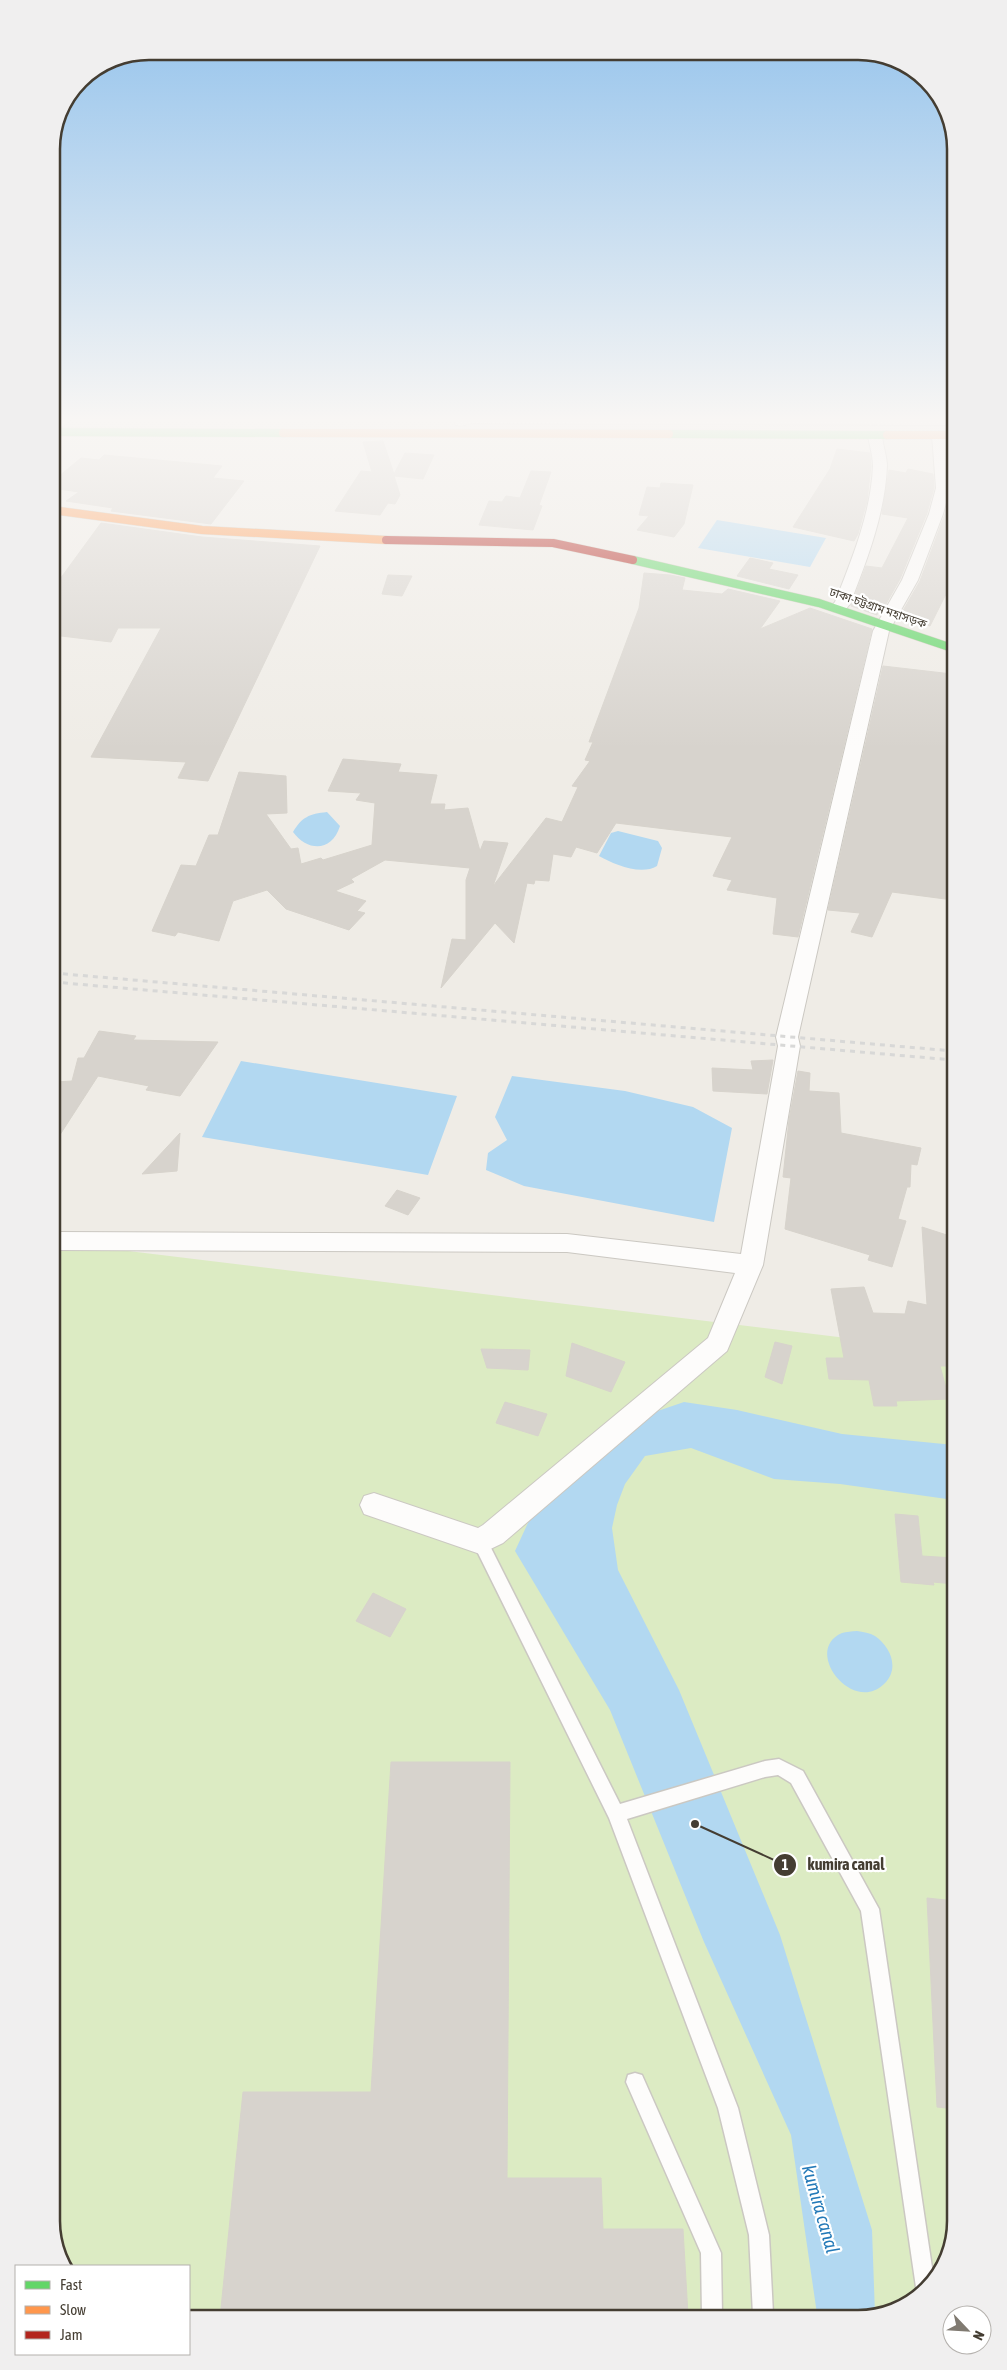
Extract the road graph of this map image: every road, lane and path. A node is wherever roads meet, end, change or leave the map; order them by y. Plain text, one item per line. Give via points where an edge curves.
1 (184, 528) edge
2 (869, 528) edge
3 (931, 528) edge
4 (838, 608) junction
5 (884, 624) junction
6 (947, 646) edge
7 (60, 1241) edge
8 (750, 1265) junction
9 (374, 1505) dead end
10 (480, 1541) junction
11 (616, 1814) junction
12 (635, 2082) dead end
13 (924, 2281) edge
14 (712, 2310) edge
15 (763, 2310) edge

1 - 4 main road, ঢাকা-চট্টগ্রাম মহাসড়ক via 346,539 553,543
2 - 4 street via 864,547
3 - 5 street via 910,580
4 - 5 main road, ঢাকা-চট্টগ্রাম মহাসড়ক
5 - 6 main road, ঢাকা-চট্টগ্রাম মহাসড়ক
5 - 8 street via 787,1037 790,1046
7 - 8 street via 567,1243
8 - 10 street via 718,1344 493,1534
9 - 10 street
10 - 11 lane
11 - 13 lane via 765,1769 779,1767 797,1777 870,1910
11 - 15 lane via 728,2108 759,2235
12 - 14 lane via 711,2253

